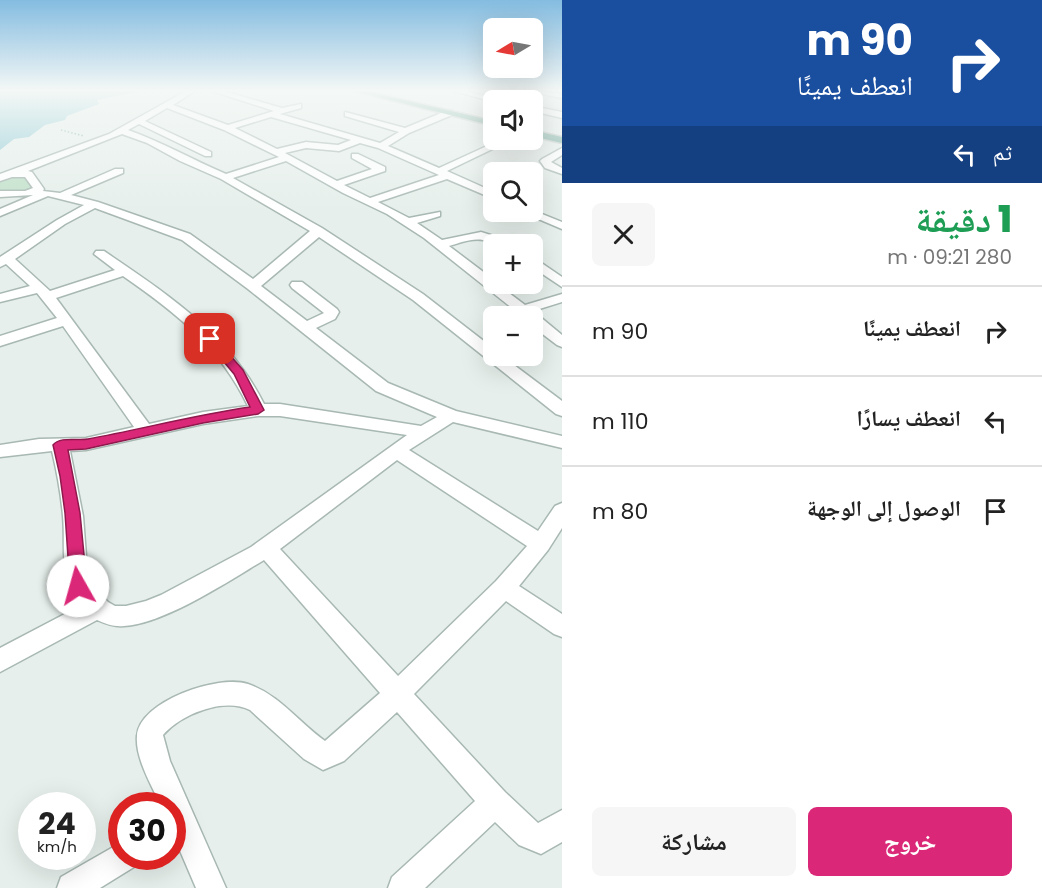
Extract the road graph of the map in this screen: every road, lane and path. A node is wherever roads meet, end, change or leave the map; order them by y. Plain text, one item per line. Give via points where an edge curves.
1 (70, 132) edge
2 (119, 132) edge
3 (126, 132) edge
4 (163, 132) edge
5 (236, 132) edge
6 (336, 132) edge
7 (404, 132) edge
8 (543, 135) edge
9 (561, 139) edge
10 (359, 140) junction
11 (101, 141) junction
12 (381, 146) junction
13 (488, 150) edge
14 (276, 152) junction
15 (562, 152) edge
16 (208, 154) dead end
17 (355, 156) dead end
18 (288, 158) junction
19 (32, 171) junction
20 (120, 171) dead end
21 (562, 171) edge
22 (445, 173) junction
23 (5, 176) edge
24 (225, 177) junction
25 (337, 184) junction
26 (483, 191) edge
27 (49, 192) junction
28 (0, 194) edge
29 (370, 201) junction
30 (94, 204) junction
31 (0, 213) edge
32 (436, 214) dead end
33 (543, 218) edge
34 (408, 222) junction
35 (562, 226) edge
36 (318, 231) junction
37 (483, 234) edge
38 (440, 245) junction
39 (100, 254) dead end
40 (3, 261) edge
41 (543, 268) edge
42 (124, 271) junction
43 (562, 283) edge
44 (297, 285) dead end
45 (253, 286) junction
46 (43, 292) junction
47 (0, 298) edge
48 (562, 298) edge
49 (517, 306) edge
50 (543, 308) edge
51 (66, 320) junction
52 (305, 327) junction
53 (543, 327) edge
54 (0, 341) edge
55 (562, 342) edge
56 (258, 410) junction
57 (562, 410) edge
58 (451, 416) junction
59 (145, 431) junction
60 (421, 433) junction
61 (562, 442) edge
62 (60, 445) junction
63 (0, 451) edge
64 (397, 451) junction
65 (562, 511) edge
66 (541, 544) junction
67 (266, 548) junction
68 (504, 588) junction
69 (98, 608) junction
70 (562, 627) edge
71 (0, 661) edge
72 (398, 692) junction
73 (167, 792) edge
74 (495, 802) junction
75 (562, 825) edge
76 (186, 839) edge
77 (108, 865) edge
78 (72, 888) edge
79 (211, 888) edge
80 (404, 888) edge

1 - 11 path
2 - 11 street
3 - 24 street
4 - 16 street
5 - 14 street
6 - 10 street
7 - 12 street
8 - 9 main road
10 - 12 street
10 - 14 street via 339,148 306,145
11 - 19 street
12 - 22 street
13 - 22 street
14 - 18 street
15 - 21 street via 545,161
17 - 25 street via 381,169
18 - 24 street
18 - 25 street
19 - 23 street
19 - 27 street
20 - 27 street
22 - 26 street
22 - 29 street
24 - 36 street
25 - 29 street
27 - 28 street
27 - 30 street
27 - 31 street
29 - 34 street
30 - 40 street
30 - 45 street via 186,237
32 - 34 street
33 - 35 street
34 - 38 street
36 - 45 street
36 - 57 street via 418,297
37 - 38 street
38 - 49 street
39 - 42 street
40 - 46 street
41 - 43 street
42 - 46 street
42 - 56 street via 210,339 239,373
44 - 52 street via 332,312
45 - 52 street
46 - 47 street
46 - 51 street
48 - 50 street
51 - 54 street
51 - 59 street
52 - 58 street via 376,384
53 - 55 street
56 - 59 street
56 - 60 street via 280,410
58 - 60 street
58 - 61 street
59 - 62 street via 86,444
60 - 64 street
62 - 63 street
62 - 69 street via 72,508 78,586
64 - 66 street
64 - 67 street
65 - 66 street
66 - 68 street
67 - 69 street via 147,611 112,616
67 - 72 street
68 - 70 street
68 - 72 street
69 - 71 street
72 - 73 street via 334,751 323,756 250,696 235,692 214,695 169,714 153,727 150,742
72 - 74 street
74 - 75 street via 535,839
74 - 80 street
76 - 79 street
77 - 78 street

